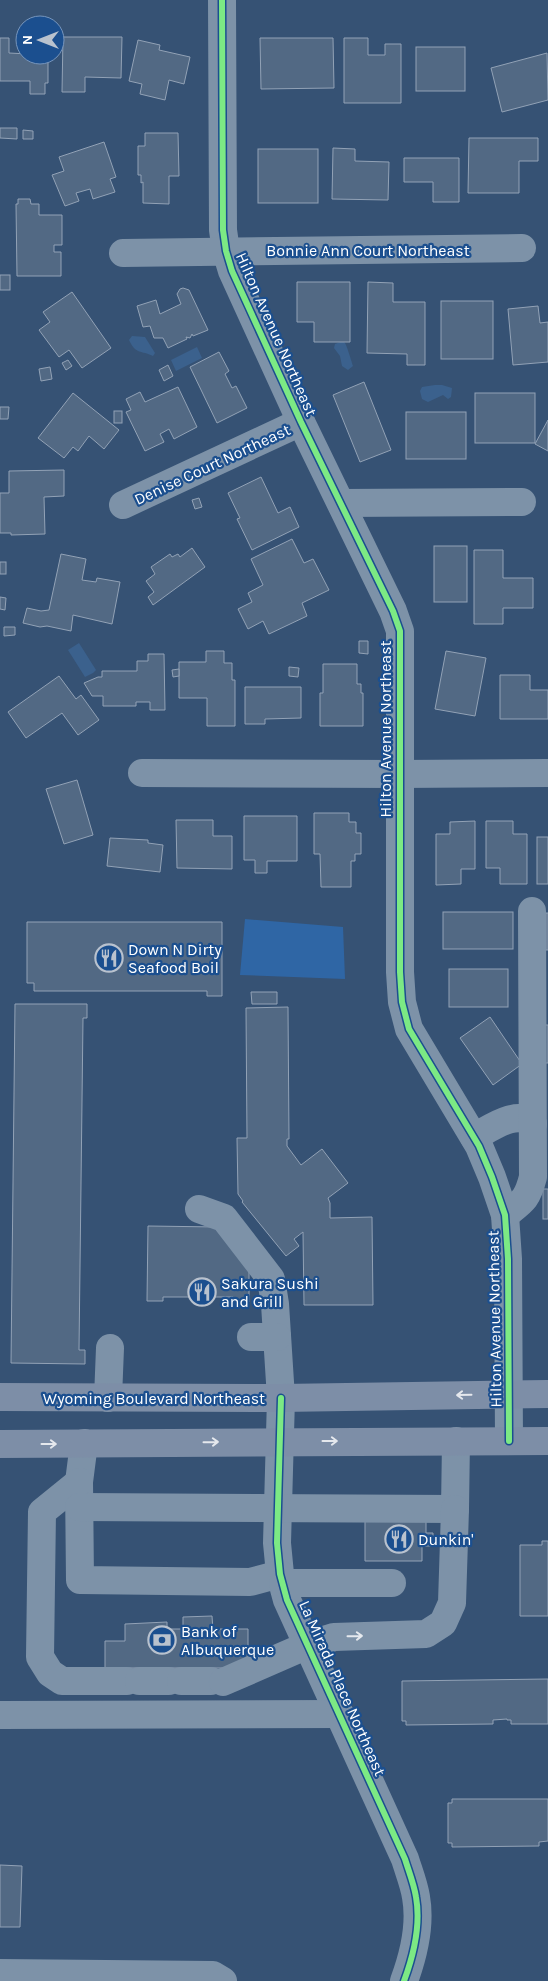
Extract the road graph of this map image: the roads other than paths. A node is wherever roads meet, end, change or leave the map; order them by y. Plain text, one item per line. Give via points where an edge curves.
1 (222, 0) edge
2 (522, 248) dead end
3 (226, 251) junction
4 (123, 253) dead end
5 (301, 422) junction
6 (522, 502) dead end
7 (342, 503) junction
8 (123, 505) dead end
9 (548, 772) edge
10 (142, 773) dead end
11 (398, 774) junction
12 (532, 911) dead end
13 (533, 1124) junction
14 (474, 1137) junction
15 (199, 1209) dead end
16 (505, 1215) junction
17 (110, 1348) dead end
18 (510, 1394) junction
19 (548, 1394) edge
20 (0, 1397) edge
21 (108, 1398) junction
22 (281, 1398) junction
23 (281, 1441) junction
24 (456, 1441) junction
25 (509, 1441) junction
26 (548, 1441) edge
27 (0, 1444) edge
28 (84, 1444) junction
29 (79, 1494) junction
30 (278, 1507) junction
31 (455, 1508) junction
32 (281, 1578) junction
33 (392, 1583) dead end
34 (308, 1645) junction
35 (0, 1714) edge
36 (340, 1714) junction
37 (0, 1973) edge
38 (223, 1981) edge
39 (404, 1981) edge

1 - 3 street, Hilton Avenue Northeast via 223,230
2 - 3 street, Bonnie Ann Court Northeast
3 - 4 street, Bonnie Ann Court Northeast
3 - 5 street, Hilton Avenue Northeast via 232,271
5 - 7 street, Hilton Avenue Northeast
5 - 8 street, Denise Court Northeast
6 - 7 street
7 - 11 street, Hilton Avenue Northeast via 400,631
9 - 11 street
10 - 11 street
11 - 14 street, Hilton Avenue Northeast via 402,1002 408,1029
12 - 13 street
13 - 14 street via 529,1120 512,1118
13 - 16 street via 533,1177 529,1193
14 - 16 street, Hilton Avenue Northeast
15 - 22 street, La Mirada Place Northeast via 224,1218 271,1279 275,1304 264,1337
16 - 18 street, Hilton Avenue Northeast
17 - 21 street
18 - 19 main road, Wyoming Boulevard Northeast
18 -> 22 main road, Wyoming Boulevard Northeast
18 - 25 street, Hilton Avenue Northeast
20 - 21 main road, Wyoming Boulevard Northeast
21 - 22 main road, Wyoming Boulevard Northeast
22 - 23 street, La Mirada Place Northeast
23 -> 24 main road
28 -> 23 main road
23 - 30 street, La Mirada Place Northeast
24 - 25 main road
24 - 31 street
25 - 26 main road
27 -> 28 main road
28 - 29 street
29 - 30 street
29 - 32 street via 80,1580 250,1582
29 - 34 street via 42,1512 40,1657 50,1673 62,1681 217,1681
30 - 31 street
30 - 32 street, La Mirada Place Northeast via 277,1543
34 -> 31 street via 334,1637 426,1634 444,1623 452,1603
32 - 33 street
32 - 34 street, La Mirada Place Northeast via 287,1600
34 - 36 street, La Mirada Place Northeast
35 - 36 street
36 - 39 street, La Mirada Place Northeast via 405,1859 416,1897 418,1922 413,1956
37 - 38 street via 213,1975

